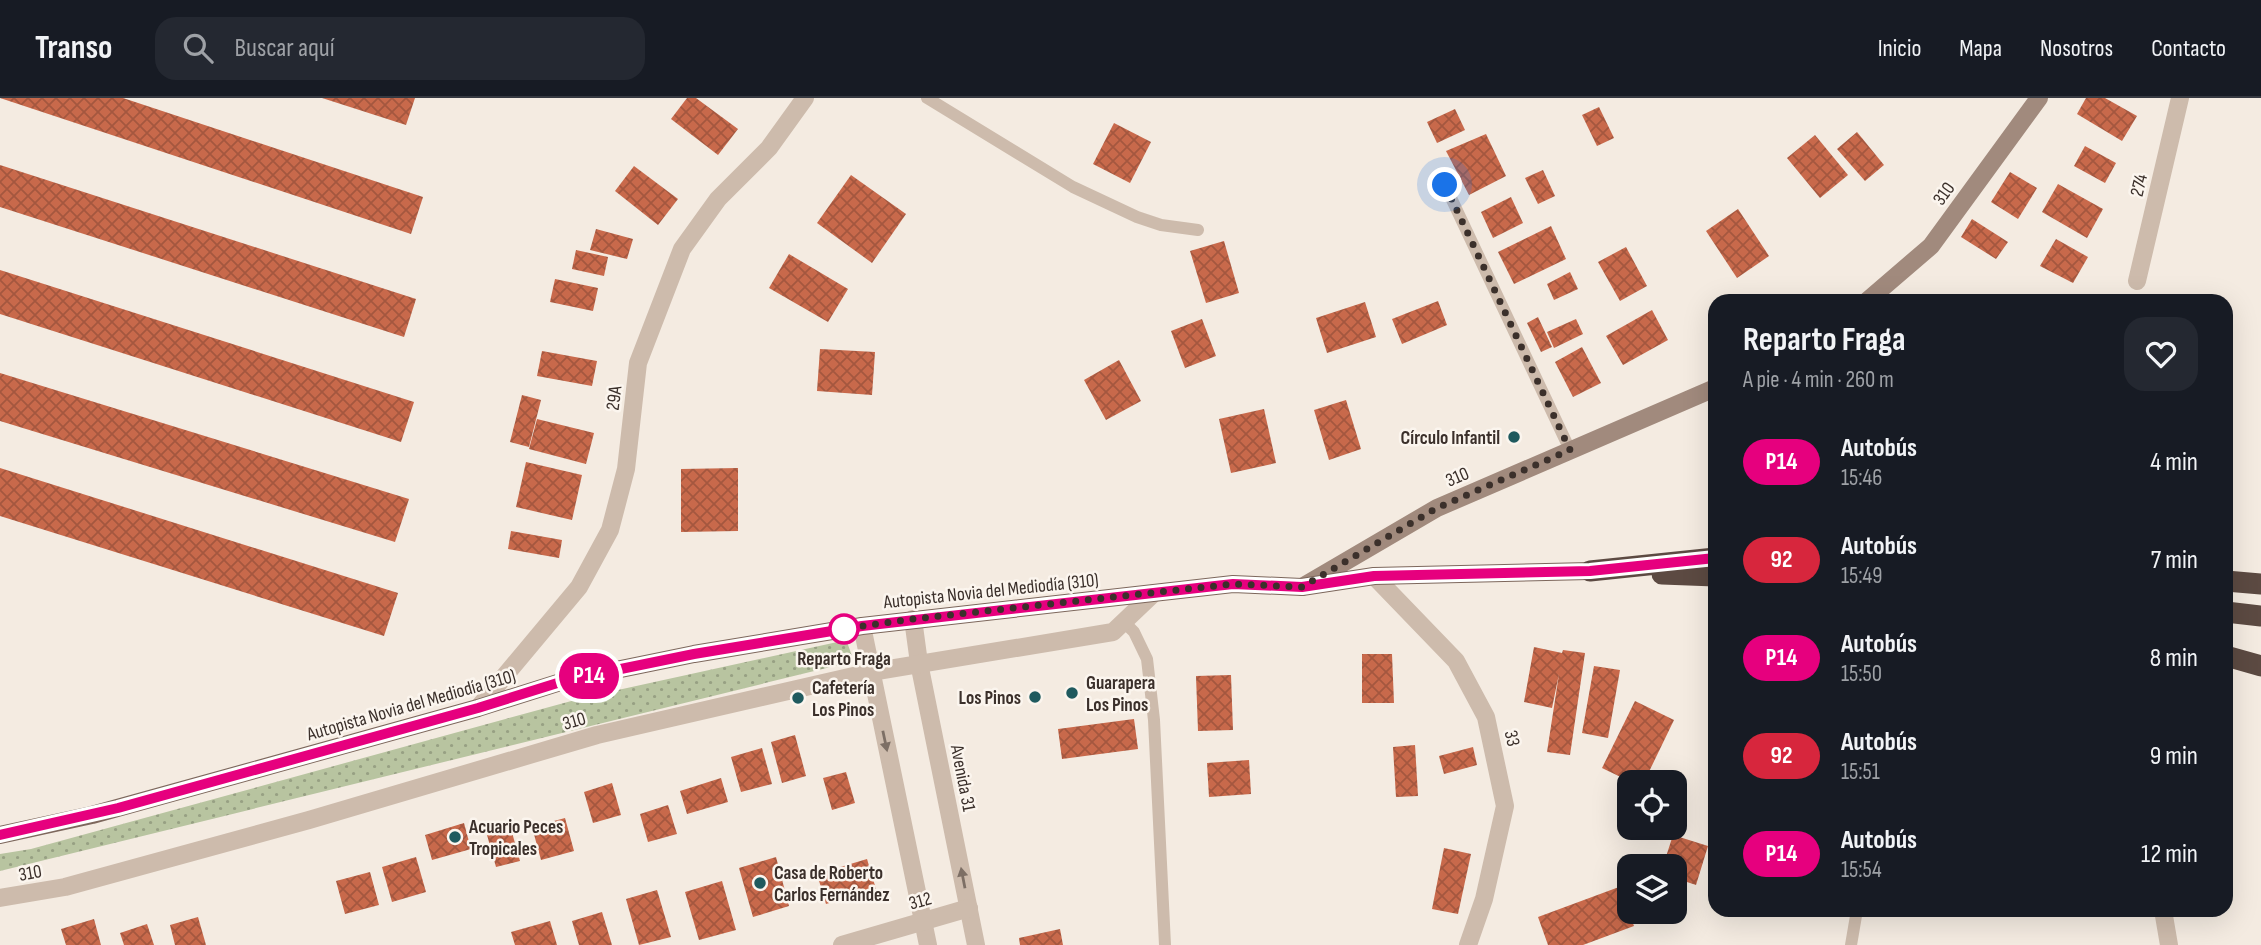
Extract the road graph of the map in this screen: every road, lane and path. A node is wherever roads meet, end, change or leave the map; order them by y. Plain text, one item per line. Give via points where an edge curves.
1 (805, 98) edge
2 (927, 98) edge
3 (2039, 98) edge
4 (2180, 98) edge
5 (1445, 185) dead end
6 (1198, 230) dead end
7 (2137, 281) dead end
8 (1875, 294) edge
9 (1708, 391) edge
10 (1570, 450) junction
11 (1708, 559) edge
12 (1590, 571) junction
13 (1374, 576) junction
14 (1708, 576) edge
15 (2261, 577) edge
16 (2233, 579) edge
17 (2233, 581) edge
18 (2261, 584) edge
19 (1302, 587) junction
20 (1154, 593) junction
21 (2233, 613) edge
22 (2261, 616) edge
23 (913, 619) junction
24 (1123, 621) junction
25 (862, 626) junction
26 (2233, 658) edge
27 (919, 663) junction
28 (2261, 666) edge
29 (871, 672) junction
30 (478, 708) junction
31 (0, 835) edge
32 (0, 898) edge
33 (969, 908) junction
34 (1856, 917) edge
35 (2164, 917) edge
36 (923, 920) junction
37 (2168, 942) edge
38 (842, 945) edge
39 (928, 945) edge
40 (976, 945) edge
41 (1165, 945) edge
42 (1468, 945) edge
43 (1851, 945) edge

1 - 30 street, 29A via 769,148 718,199 682,249 638,363 626,469 610,530 579,587
2 - 6 lane via 1073,187 1137,218
3 - 8 street, 310 via 1931,246
4 - 7 street, 274
5 - 10 lane
9 - 10 street, 310
10 - 19 street, 310 via 1437,508
11 - 12 highway
12 - 13 main road, Autopista Novia del Mediodía (310)
12 - 14 highway
13 - 19 main road, Autopista Novia del Mediodía (310)
13 - 42 street, 33 via 1456,660 1486,717 1505,806 1484,899
15 - 16 highway
17 - 18 highway
19 - 20 main road, Autopista Novia del Mediodía (310) via 1233,584
20 - 23 main road, Autopista Novia del Mediodía (310)
20 - 24 street, 310
21 - 22 highway
23 - 25 main road, Autopista Novia del Mediodía (310)
23 - 27 street, Avenida 31
24 - 27 street, 310 via 1113,632
24 - 41 lane via 1147,659
25 - 29 street
25 - 30 main road, Autopista Novia del Mediodía (310) via 567,680
26 - 28 highway
27 - 29 street, 310
33 -> 27 street, Avenida 31
29 - 32 street, 310 via 597,735 65,887
29 -> 36 street
30 - 31 main road, Autopista Novia del Mediodía (310) via 92,815
33 - 36 street, 312
33 - 40 street, Avenida 31
34 - 43 lane
35 - 37 street
36 - 38 street, 312
36 - 39 street

